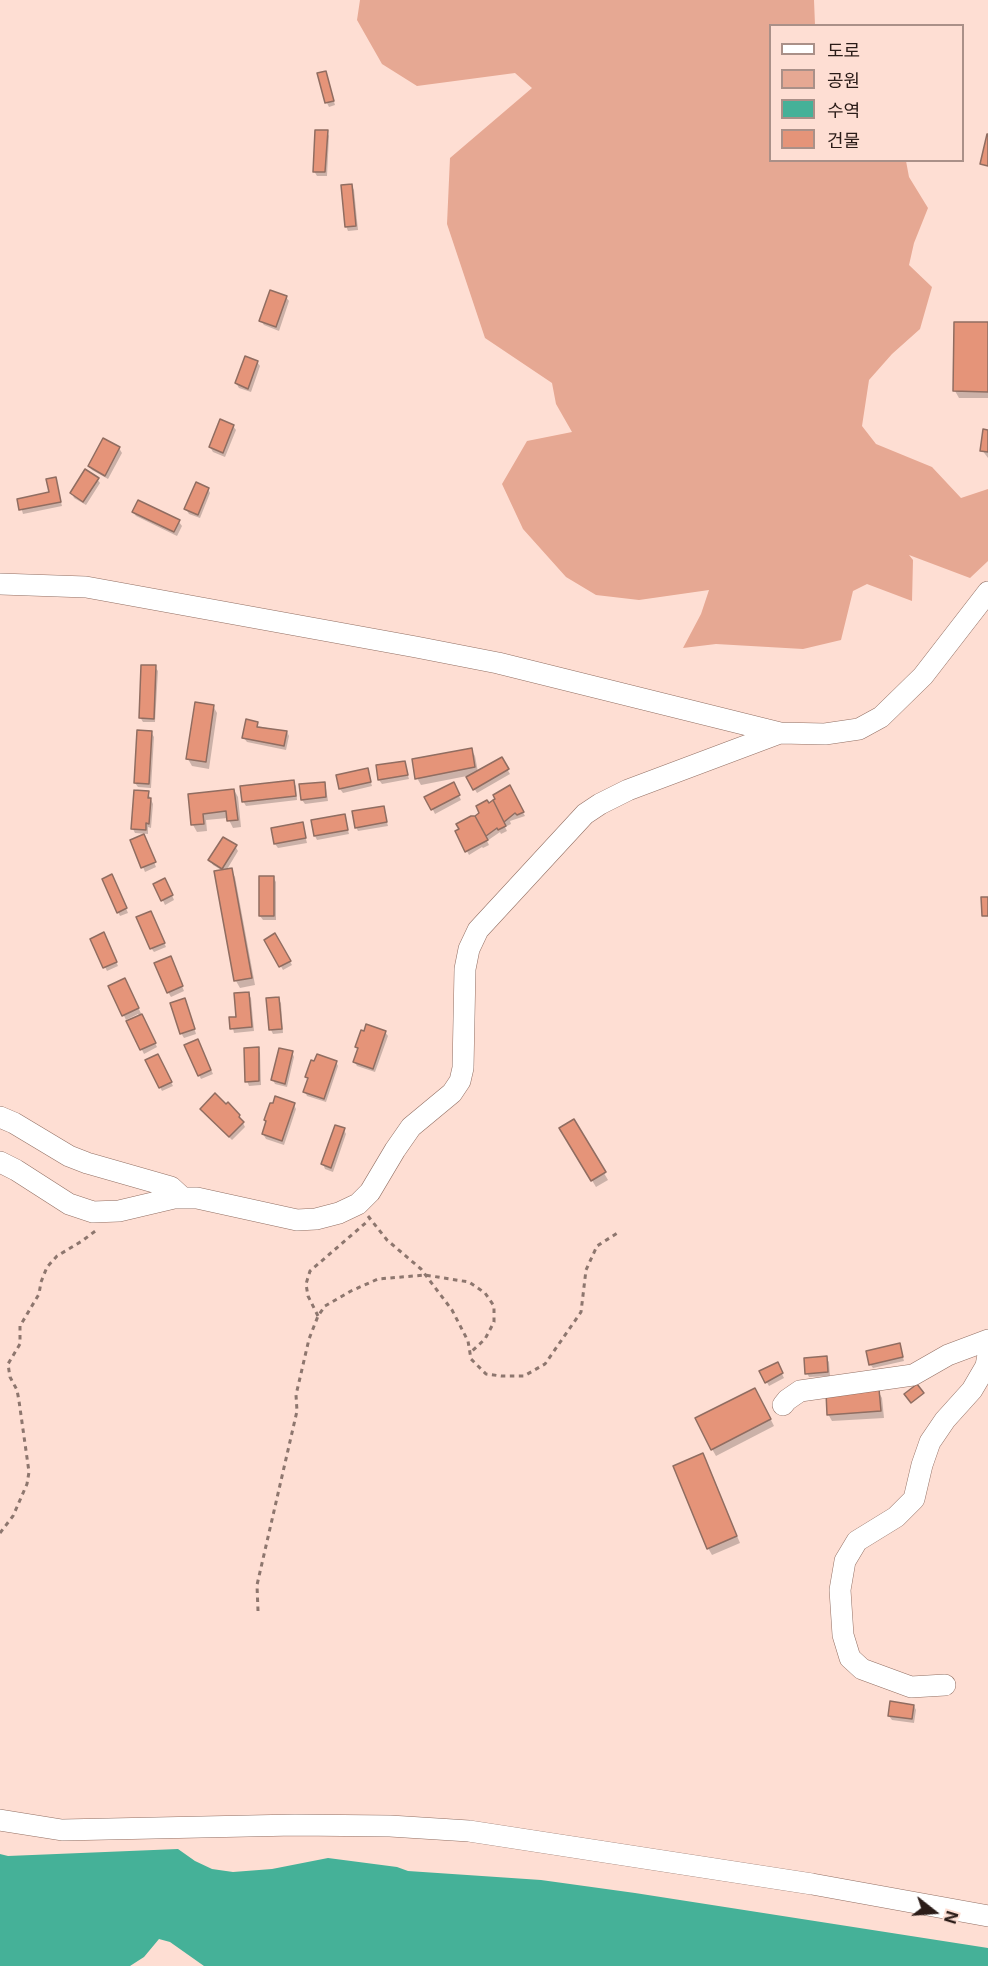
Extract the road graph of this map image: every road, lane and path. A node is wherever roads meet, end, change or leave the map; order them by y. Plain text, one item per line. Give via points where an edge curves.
1 (9, 584) edge
2 (988, 592) edge
3 (780, 733) junction
4 (0, 1117) edge
5 (0, 1162) edge
6 (183, 1198) junction
7 (365, 1210) junction
8 (107, 1211) junction
9 (619, 1232) dead end
10 (425, 1275) junction
11 (318, 1316) junction
12 (988, 1340) edge
13 (470, 1353) junction
14 (988, 1355) edge
15 (783, 1405) dead end
16 (0, 1533) edge
17 (258, 1611) dead end
18 (945, 1685) dead end
19 (0, 1820) edge
20 (988, 1916) edge

1 - 3 street via 86,588 428,649
2 - 3 street via 923,676 881,717 859,729 825,734
3 - 7 street via 600,804 585,814 478,930 465,969 460,1081 452,1093 411,1127 370,1192
4 - 6 street via 69,1156 171,1187
5 - 8 street via 69,1204 93,1212
6 - 7 street via 297,1220
6 - 8 street
7 - 10 path via 387,1240
7 - 11 path via 310,1271 308,1296
8 - 16 path via 96,1232 57,1256 47,1267 39,1294 20,1326 20,1344 8,1364 20,1401 29,1472 13,1516
9 - 13 path via 597,1246 586,1270 581,1312 545,1365 524,1376 486,1374
10 - 11 path via 378,1279 325,1306
10 - 13 path via 452,1310
10 - 13 path via 469,1282 485,1293 494,1306 494,1322 485,1339
11 - 17 path via 309,1339 297,1411 257,1585
12 - 15 street via 948,1355 913,1375 800,1391
14 - 18 street via 972,1390 930,1442 914,1499 896,1517 857,1540 845,1561 840,1590 843,1635 850,1658 862,1669 911,1687
19 - 20 street via 62,1830 295,1825 469,1831 801,1882

